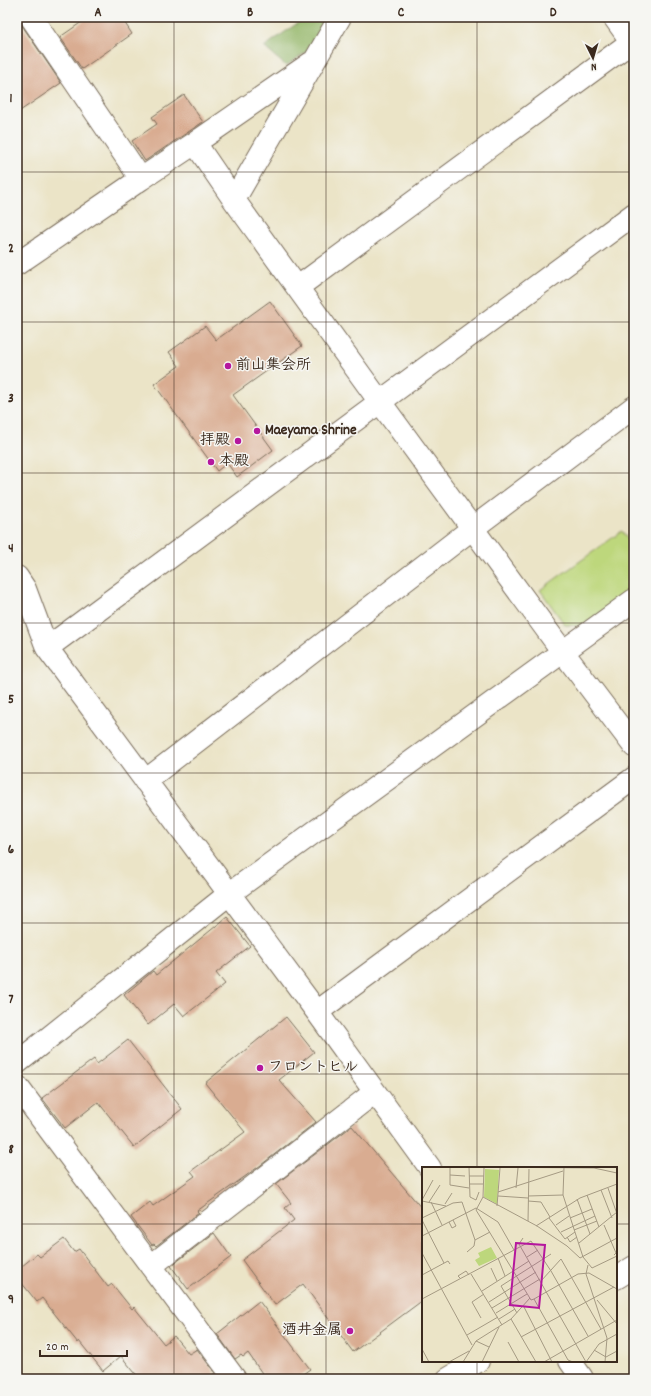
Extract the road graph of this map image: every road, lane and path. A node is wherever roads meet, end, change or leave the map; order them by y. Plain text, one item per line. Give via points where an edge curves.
1 (31, 17) edge
2 (340, 17) edge
3 (614, 17) edge
4 (633, 42) edge
5 (317, 59) junction
6 (195, 143) junction
7 (141, 179) junction
8 (234, 200) junction
9 (634, 214) edge
10 (17, 264) edge
11 (298, 287) junction
12 (380, 402) junction
13 (634, 407) edge
14 (473, 528) junction
15 (20, 588) edge
16 (634, 600) edge
17 (48, 648) junction
18 (563, 652) junction
19 (634, 746) edge
20 (634, 778) edge
21 (145, 781) junction
22 (229, 894) junction
23 (317, 1012) junction
24 (17, 1063) edge
25 (17, 1086) edge
26 (375, 1092) junction
27 (429, 1167) edge
28 (151, 1266) junction
29 (634, 1267) edge
30 (617, 1277) edge
31 (476, 1362) edge
32 (571, 1362) edge
33 (234, 1379) edge
34 (448, 1379) edge
35 (581, 1379) edge

1 - 7 street
2 - 5 street
3 - 4 street
4 - 11 street
5 - 6 street
5 - 8 street
6 - 7 street
6 - 8 street
7 - 10 street
8 - 11 street
9 - 12 street
11 - 12 street
12 - 14 street
12 - 17 street
13 - 14 street
14 - 18 street
14 - 21 street
15 - 17 street
16 - 18 street
17 - 21 street
18 - 19 street
18 - 22 street
20 - 23 street
21 - 22 street
22 - 23 street
22 - 24 street
23 - 26 street
25 - 28 street
26 - 27 street
26 - 28 street
28 - 33 street
29 - 30 street
31 - 34 street
32 - 35 street

